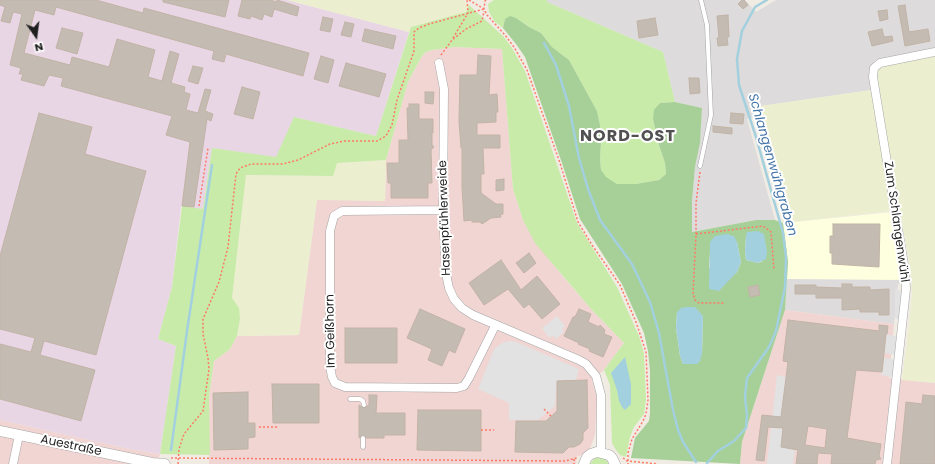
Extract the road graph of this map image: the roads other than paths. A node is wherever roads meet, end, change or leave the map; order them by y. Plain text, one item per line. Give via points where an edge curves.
1 (701, 0) edge
2 (935, 52) edge
3 (439, 63) road end
4 (700, 166) road end
5 (443, 210) junction
6 (495, 326) junction
7 (350, 399) dead end
8 (364, 405) dead end
9 (0, 432) edge
10 (19, 435) junction
11 (363, 438) dead end
12 (363, 447) dead end
13 (601, 452) junction
14 (167, 461) edge
15 (13, 464) edge
16 (584, 464) edge
17 (615, 464) edge
18 (887, 464) edge

1 - 4 lane via 707,25 711,115
2 - 18 street, Zum Schlangenwühl via 880,63 874,68 873,77 906,289
3 - 5 street, Hasenpfühlerweide via 444,89
5 - 6 street, Hasenpfühlerweide via 449,288 462,308
5 - 6 street, Im Geißhorn via 342,211 334,216 330,231 332,377 335,383 345,387 464,386
6 - 13 street, Hasenpfühlerweide via 586,364 596,376 601,395
7 - 8 lane via 360,399
9 - 10 street, Auestraße
10 - 14 street, Auestraße via 152,463
10 - 15 street
11 - 12 lane
13 - 16 street via 591,454
13 - 17 street via 609,455

